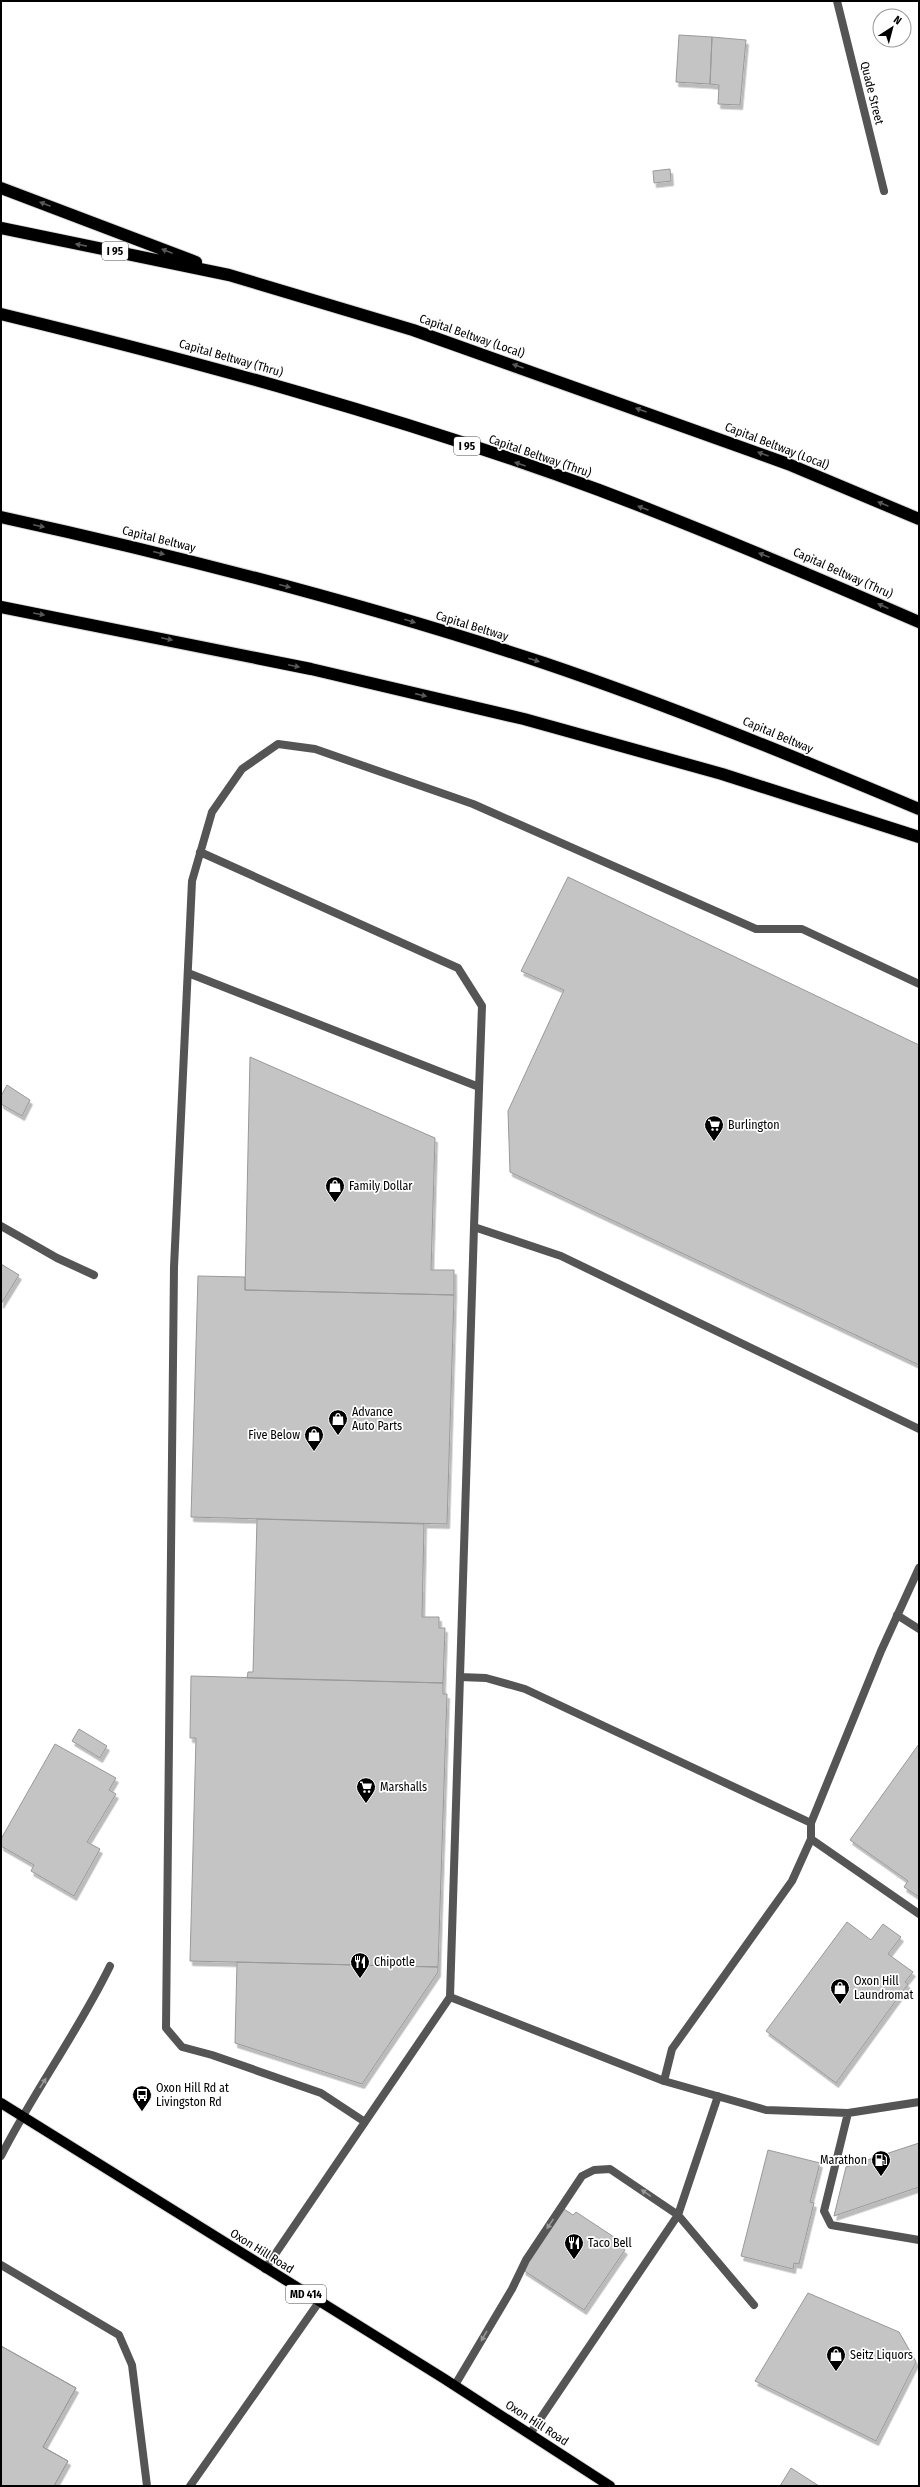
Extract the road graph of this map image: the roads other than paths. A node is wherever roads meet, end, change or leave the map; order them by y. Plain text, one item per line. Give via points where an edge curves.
1 (837, 1) edge
2 (1, 188) edge
3 (884, 191) dead end
4 (1, 228) edge
5 (229, 274) junction
6 (1, 314) edge
7 (1, 517) edge
8 (919, 519) edge
9 (1, 607) edge
10 (919, 622) edge
11 (919, 809) edge
12 (919, 837) edge
13 (200, 852) junction
14 (188, 973) junction
15 (919, 984) edge
16 (479, 1086) junction
17 (1, 1226) edge
18 (474, 1227) junction
19 (94, 1275) dead end
20 (919, 1429) edge
21 (919, 1568) edge
22 (898, 1615) junction
23 (919, 1629) edge
24 (460, 1677) junction
25 (811, 1823) junction
26 (811, 1839) junction
27 (919, 1914) edge
28 (110, 1966) dead end
29 (450, 1997) junction
30 (664, 2081) junction
31 (718, 2096) junction
32 (919, 2102) edge
33 (1, 2103) edge
34 (848, 2113) junction
35 (22, 2116) junction
36 (365, 2122) junction
37 (1, 2156) edge
38 (678, 2215) junction
39 (919, 2240) edge
40 (1, 2266) edge
41 (266, 2269) junction
42 (320, 2302) junction
43 (754, 2306) dead end
44 (455, 2385) junction
45 (530, 2434) junction
46 (147, 2486) edge
47 (190, 2486) edge
48 (610, 2486) edge

1 - 3 street, Quade Street
5 -> 2 highway
5 -> 4 highway, Capital Beltway (Local) / I 95
8 -> 5 highway, Capital Beltway (Local) / I 95 via 788,464 589,391 413,330
10 -> 6 highway, Capital Beltway (Thru) / I 95 via 787,564 598,490 386,418 169,354
7 -> 11 highway, Capital Beltway via 122,543 357,604 545,663 731,731
9 -> 12 highway via 303,668 524,719 722,774
13 - 14 street via 192,881
13 - 15 street via 212,812 242,769 278,744 316,749 473,804 756,929 802,929
13 - 16 street via 458,968 482,1006
14 - 16 street
14 - 36 street via 174,1267 166,2028 182,2047 321,2093
16 - 18 street
17 - 19 street via 57,1258
18 - 20 street via 561,1256
18 - 24 street
21 - 22 street
22 - 23 street
22 - 25 street
24 - 25 street via 486,1678 525,1689
24 - 29 street
25 - 26 street
26 - 27 street
26 - 30 street via 792,1881 672,2049
35 -> 28 street
29 - 30 street
29 - 36 street
30 - 31 street
31 - 34 street via 766,2110
31 - 38 street
32 - 34 street
33 - 35 main road, Oxon Hill Road / MD 414
34 - 39 street via 824,2211 831,2225
35 - 37 street
35 - 41 main road, Oxon Hill Road / MD 414
36 - 41 street
38 - 43 street
38 -> 44 street via 610,2168 594,2170 582,2176 526,2260 512,2289
38 - 45 street
40 - 46 street via 119,2335 132,2365
41 - 42 main road, Oxon Hill Road / MD 414
42 - 44 main road, Oxon Hill Road / MD 414
42 - 47 street
44 - 45 main road, Oxon Hill Road / MD 414
45 - 48 main road, Oxon Hill Road / MD 414

